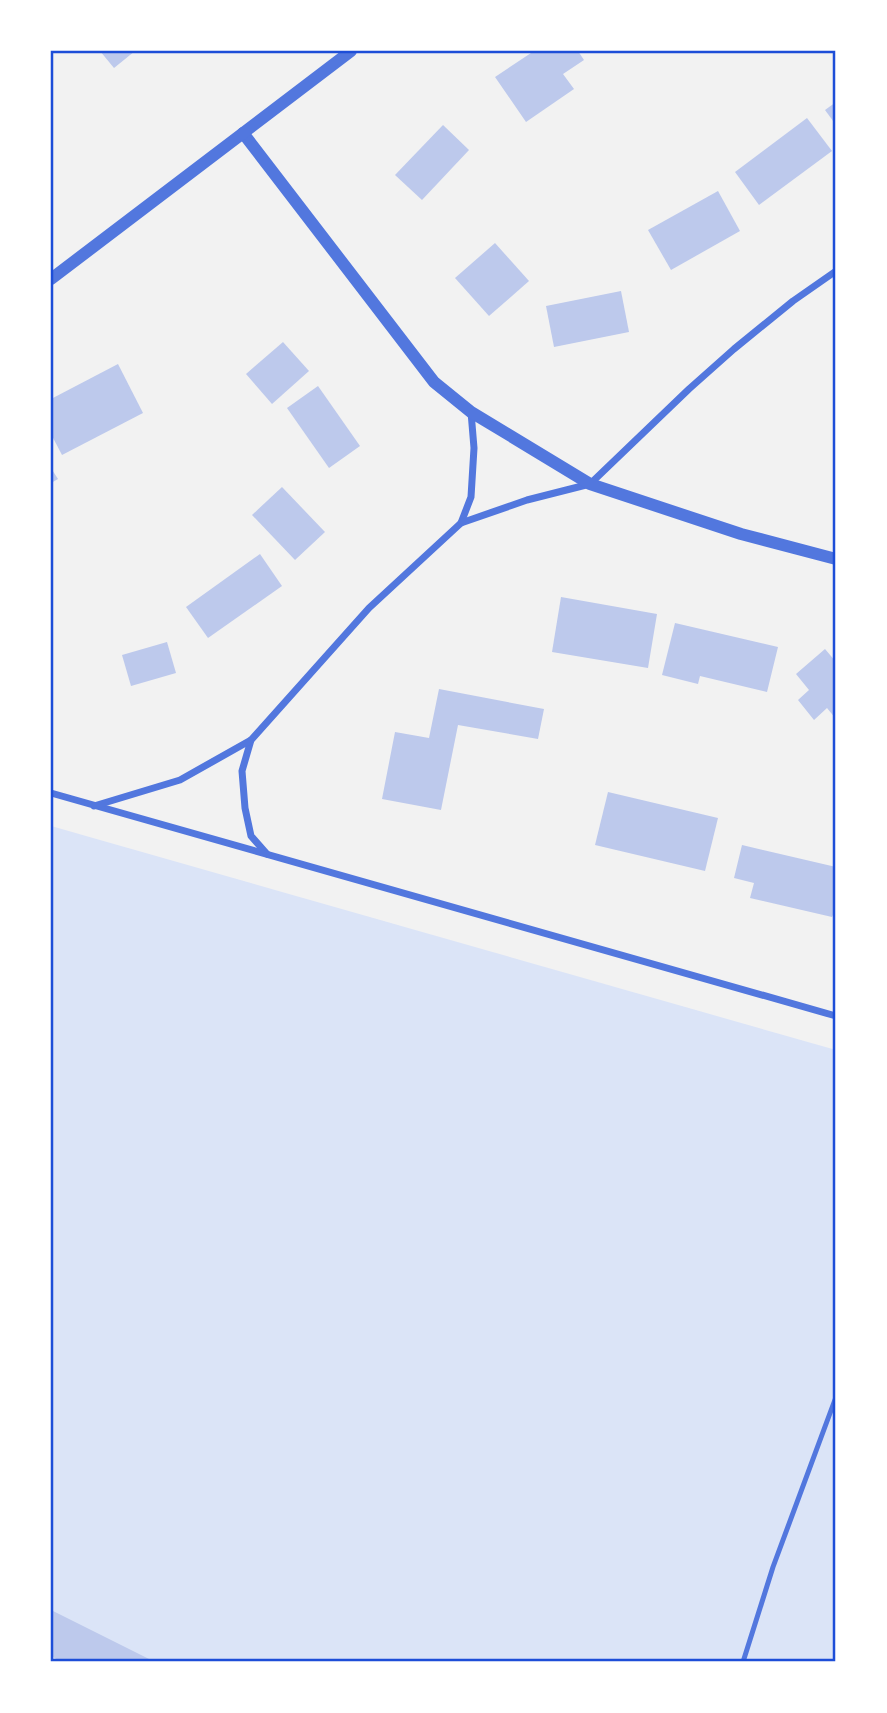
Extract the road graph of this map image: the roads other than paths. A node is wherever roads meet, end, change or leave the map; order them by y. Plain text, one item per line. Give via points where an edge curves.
1 (351, 51) edge
2 (243, 134) junction
3 (836, 271) edge
4 (51, 279) edge
5 (471, 412) junction
6 (590, 484) junction
7 (461, 523) junction
8 (836, 559) edge
9 (251, 740) junction
10 (51, 793) edge
11 (94, 806) junction
12 (268, 855) junction
13 (836, 1016) edge
14 (836, 1397) edge
15 (743, 1662) edge

1 - 2 street
2 - 4 street
2 - 5 street via 434,382
3 - 6 street via 734,349
5 - 6 street
5 - 7 street via 471,497
6 - 7 street
6 - 8 street via 741,534
7 - 9 street via 369,608
9 - 11 street via 180,780
9 - 12 street via 242,771 245,808 251,836
10 - 11 street
11 - 12 street
12 - 13 street
14 - 15 lane

